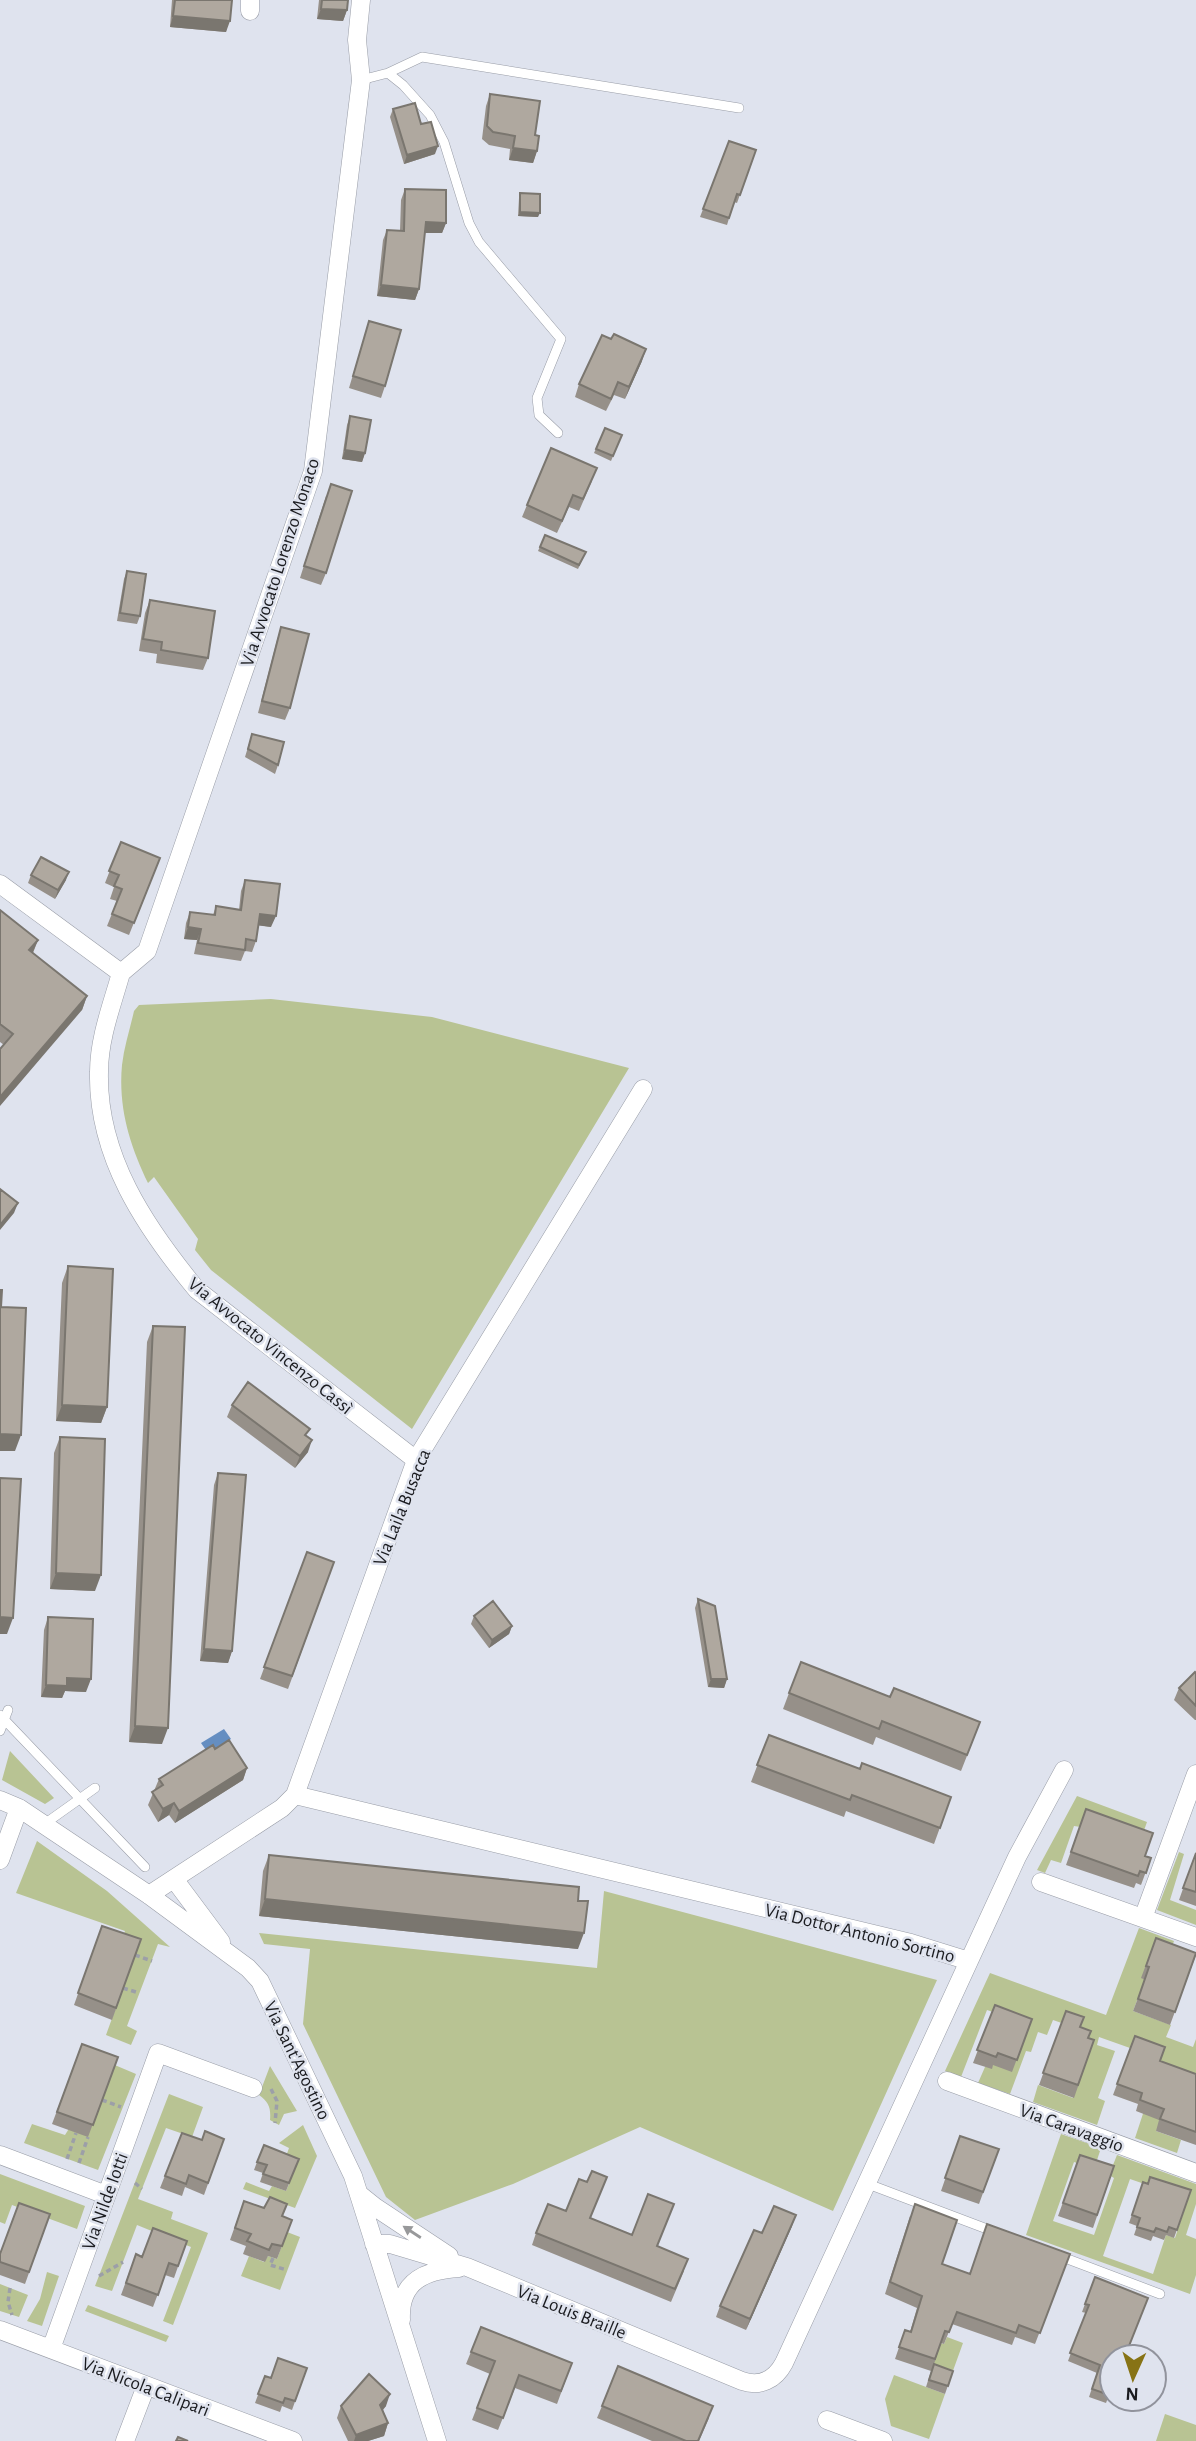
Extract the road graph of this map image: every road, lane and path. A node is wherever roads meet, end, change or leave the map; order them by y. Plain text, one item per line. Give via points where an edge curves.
1 (361, 0) edge
2 (388, 73) junction
3 (361, 80) junction
4 (739, 108) dead end
5 (558, 433) dead end
6 (0, 884) edge
7 (121, 973) junction
8 (643, 1089) dead end
9 (416, 1460) junction
10 (4, 1715) edge
11 (0, 1731) edge
12 (1064, 1770) dead end
13 (1196, 1774) edge
14 (95, 1788) dead end
15 (295, 1795) junction
16 (80, 1799) junction
17 (0, 1800) edge
18 (19, 1808) junction
19 (44, 1825) junction
20 (0, 1860) edge
21 (145, 1867) dead end
22 (174, 1879) junction
23 (1041, 1882) dead end
24 (149, 1895) junction
25 (1143, 1918) junction
26 (1196, 1937) edge
27 (229, 1953) junction
28 (135, 1955) edge
29 (152, 1961) dead end
30 (969, 1961) junction
31 (124, 1988) edge
32 (139, 1993) dead end
33 (947, 2081) dead end
34 (258, 2085) joint
35 (102, 2100) edge
36 (123, 2107) dead end
37 (275, 2123) dead end
38 (76, 2133) edge
39 (88, 2137) edge
40 (0, 2155) edge
41 (67, 2159) dead end
42 (79, 2163) dead end
43 (1196, 2173) edge
44 (135, 2183) dead end
45 (868, 2184) junction
46 (142, 2189) dead end
47 (359, 2194) junction
48 (106, 2195) junction
49 (1008, 2236) edge
50 (374, 2244) junction
51 (1046, 2251) edge
52 (273, 2258) edge
53 (123, 2262) dead end
54 (467, 2267) junction
55 (287, 2270) dead end
56 (99, 2276) dead end
57 (10, 2288) dead end
58 (1160, 2294) dead end
59 (12, 2315) dead end
60 (0, 2330) edge
61 (402, 2330) junction
62 (51, 2349) junction
63 (767, 2381) joint
64 (146, 2386) junction
65 (827, 2420) dead end
66 (125, 2441) edge
67 (293, 2441) edge
68 (437, 2441) edge
69 (883, 2441) edge

1 - 3 street, Via Avvocato Lorenzo Monaco via 357,40
2 - 3 lane
2 - 4 lane via 422,57
2 - 5 lane via 430,115 479,243 561,339 537,398 539,415
3 - 7 street, Via Avvocato Lorenzo Monaco via 313,471 147,951
6 - 7 street
7 - 9 street, Via Avvocato Vincenzo Cassì via 102,1048 101,1111 114,1163 140,1210 197,1290
8 - 9 street, Via Laila Busacca
9 - 15 street, Via Laila Busacca
10 - 11 lane
10 - 16 lane
12 - 30 street
13 - 25 street
14 - 16 lane
15 - 22 street
15 - 30 street, Via Dottor Antonio Sortino
16 - 19 lane
16 - 21 lane
17 - 18 street, Via Sant'Agostino
18 - 19 street, Via Sant'Agostino
18 - 20 street
19 - 24 street, Via Sant'Agostino
22 - 24 street
22 - 27 street
23 - 25 street
24 - 27 street, Via Sant'Agostino
25 - 26 street
27 - 47 street, Via Sant'Agostino via 260,1981
28 - 29 path
30 - 45 street, Via Dottor Antonio Sortino
31 - 32 path
33 - 43 street, Via Caravaggio
34 - 37 path via 272,2091 277,2101
34 - 48 street, Via Nilde Iotti via 158,2053
35 - 36 path
38 - 41 path
39 - 42 path
40 - 48 street
44 - 46 path
45 - 49 lane
45 - 63 street, Via Dottor Antonio Sortino via 784,2363
47 - 50 street, Via Sant'Agostino
54 -> 47 street
48 - 62 street, Via Nilde Iotti
50 - 54 street, Via Louis Braille via 390,2244
50 - 61 street, Via Sant'Agostino
51 - 58 lane
52 - 55 path via 270,2265
53 - 56 path
54 - 61 street via 417,2278 401,2302
54 - 63 street, Via Louis Braille via 742,2381
57 - 59 path
60 - 62 street, Via Nicola Calipari
61 - 68 street, Via Sant'Agostino
62 - 64 street, Via Nicola Calipari
64 - 66 street
64 - 67 street, Via Nicola Calipari
65 - 69 street

